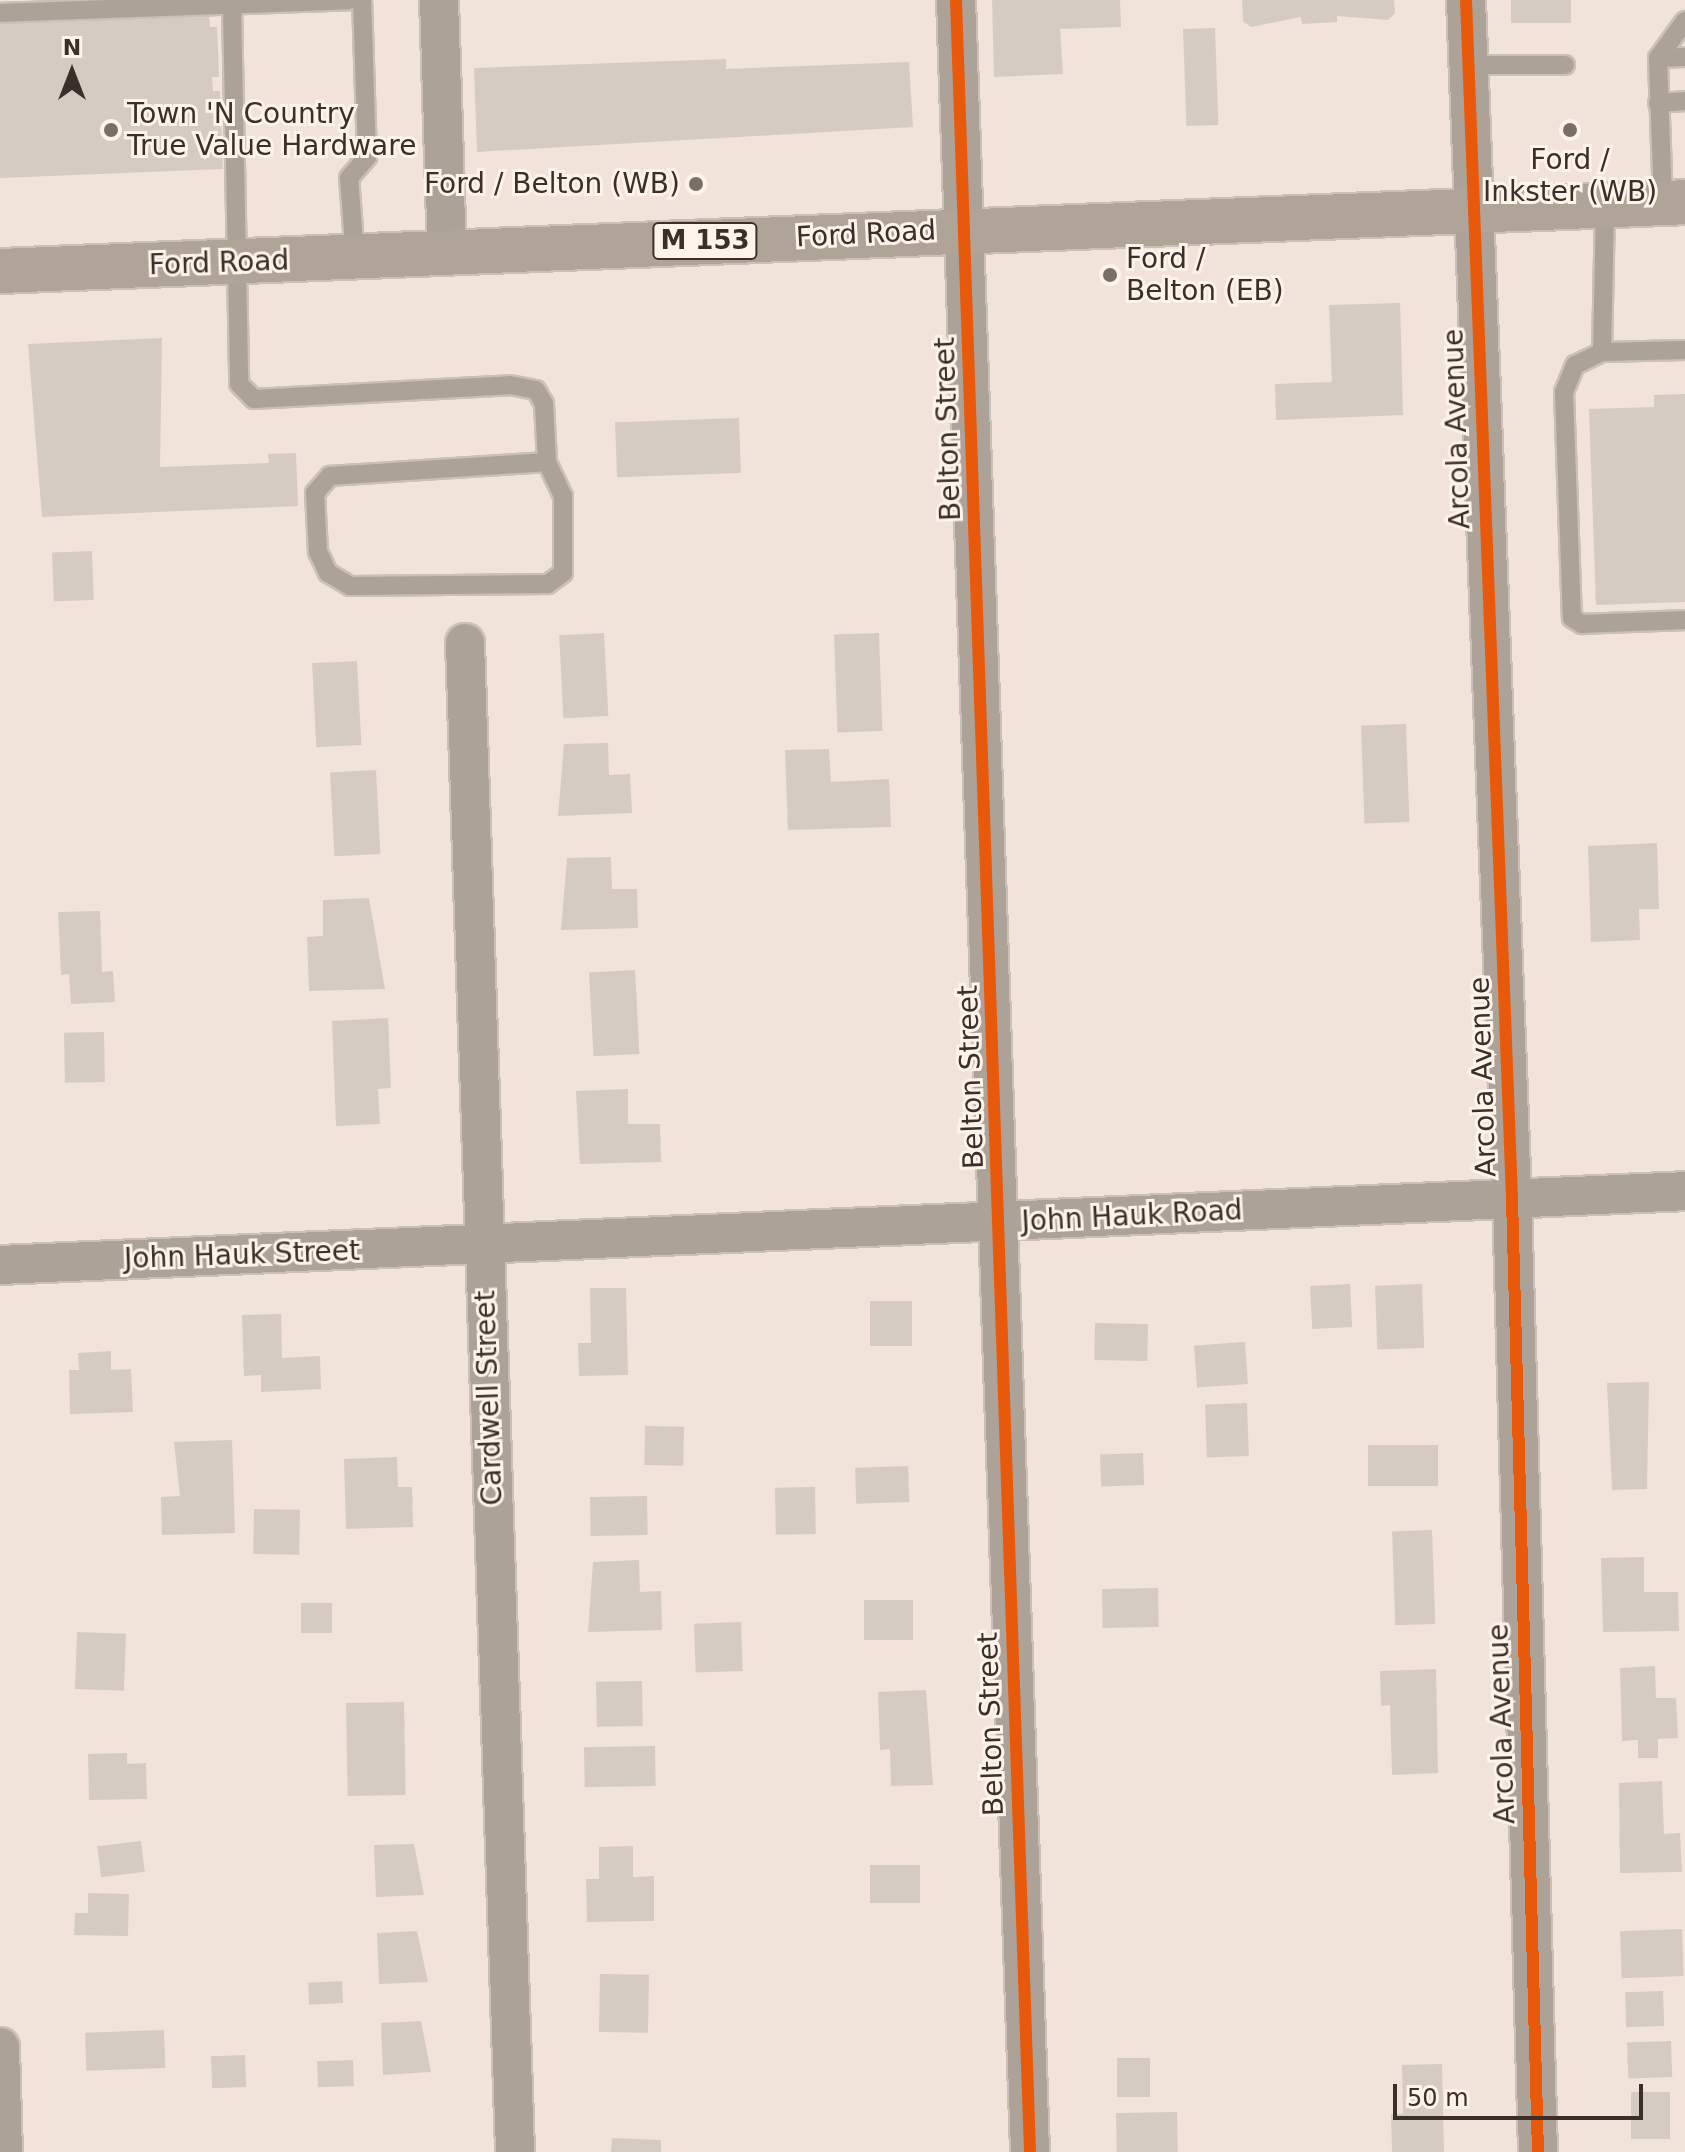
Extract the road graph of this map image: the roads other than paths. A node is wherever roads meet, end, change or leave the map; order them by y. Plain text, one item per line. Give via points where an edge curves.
1 (349, 0) edge
2 (362, 0) edge
3 (439, 0) edge
4 (956, 0) edge
5 (1466, 0) edge
6 (232, 6) junction
7 (0, 13) edge
8 (1685, 21) edge
9 (1685, 57) edge
10 (1658, 58) junction
11 (1468, 65) junction
12 (1565, 65) dead end
13 (1685, 101) edge
14 (1658, 103) junction
15 (1674, 202) edge
16 (1605, 205) junction
17 (1473, 209) junction
18 (965, 229) junction
19 (447, 252) junction
20 (355, 257) junction
21 (240, 262) junction
22 (0, 271) edge
23 (1685, 350) edge
24 (1602, 352) junction
25 (547, 462) junction
26 (1685, 620) edge
27 (465, 643) dead end
28 (1685, 1191) edge
29 (1512, 1198) junction
30 (999, 1222) junction
31 (484, 1245) junction
32 (0, 1265) edge
33 (0, 2047) edge
34 (3, 2152) edge
35 (515, 2152) edge
36 (1030, 2152) edge
37 (1538, 2152) edge

1 - 6 lane
2 - 20 lane via 367,157 349,178
3 - 19 street
4 - 18 street, Belton Street
5 - 11 street, Arcola Avenue
6 - 7 lane
6 - 21 lane
8 - 10 lane
9 - 10 lane
10 - 14 lane
11 - 12 lane
11 - 17 street, Arcola Avenue
13 - 14 lane
14 - 15 lane
15 - 16 main road, Ford Road / M 153
16 - 17 main road, Ford Road / M 153
16 - 24 lane
17 - 18 main road, Ford Road / M 153
17 - 29 street, Arcola Avenue
18 - 19 main road, Ford Road / M 153
18 - 30 street, Belton Street
19 - 20 main road, Ford Road / M 153
20 - 21 main road, Ford Road / M 153
21 - 22 main road, Ford Road / M 153
21 - 25 lane via 239,384 254,399 510,385 536,390 544,404
23 - 24 lane
24 - 26 lane via 1575,365 1564,392 1572,618 1582,624
25 - 25 lane via 563,496 567,545 563,573 548,584 350,586 328,573 318,552 315,493 330,476
27 - 31 street, Cardwell Street
28 - 29 street, John Hauk Road
29 - 30 street, John Hauk Road
29 - 37 street, Arcola Avenue
30 - 31 street, John Hauk Road
30 - 36 street, Belton Street
31 - 32 street, John Hauk Street
31 - 35 street, Cardwell Street
33 - 34 street

